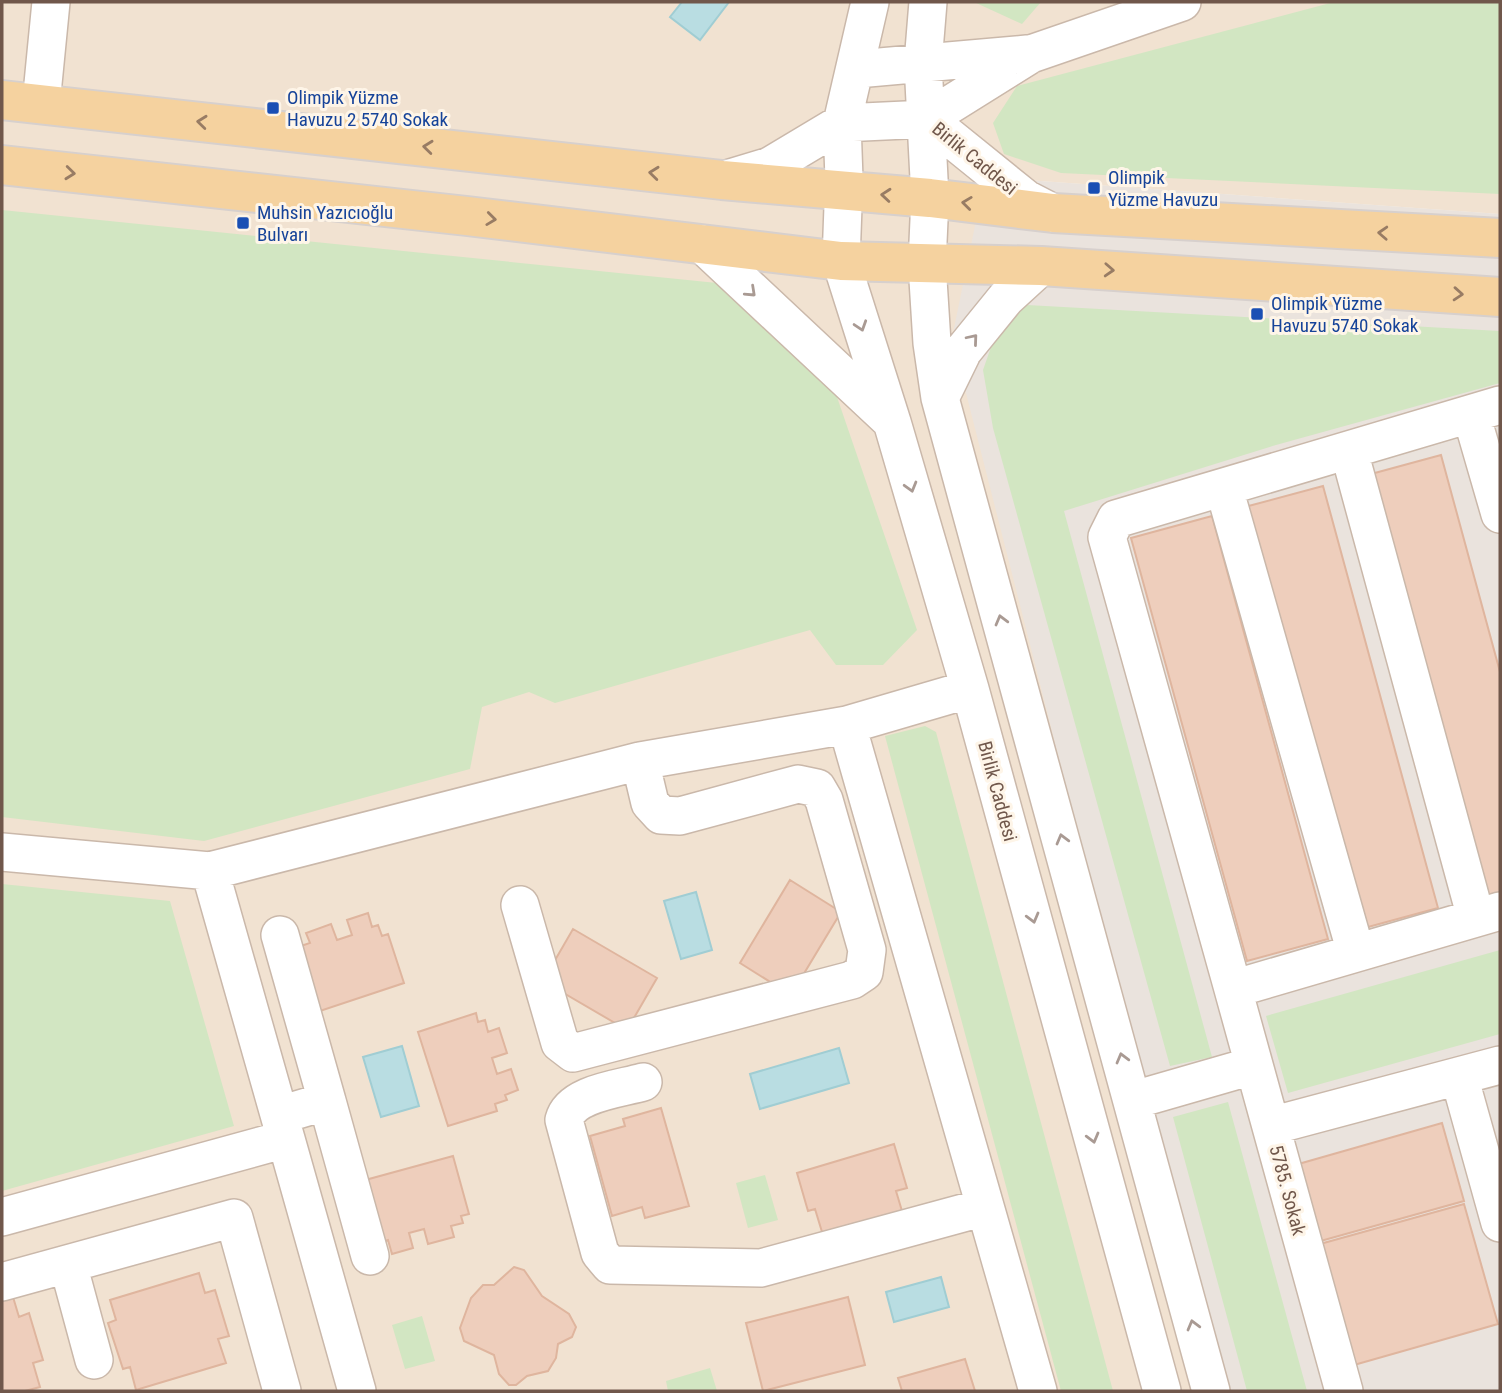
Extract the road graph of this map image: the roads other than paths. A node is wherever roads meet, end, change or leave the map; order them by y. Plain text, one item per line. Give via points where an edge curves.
1 (51, 2) edge
2 (870, 2) edge
3 (928, 2) edge
4 (1182, 2) edge
5 (1084, 18) edge
6 (1031, 54) junction
7 (923, 63) junction
8 (857, 69) junction
9 (2, 100) edge
10 (41, 104) junction
11 (928, 119) junction
12 (842, 123) junction
13 (2, 165) edge
14 (722, 180) junction
15 (843, 191) junction
16 (930, 198) junction
17 (1053, 213) junction
18 (1500, 238) edge
19 (702, 244) junction
20 (841, 261) junction
21 (927, 264) junction
22 (1041, 267) junction
23 (1500, 297) edge
24 (940, 398) junction
25 (1486, 410) edge
26 (892, 422) junction
27 (1349, 451) junction
28 (1224, 488) junction
29 (1500, 514) edge
30 (970, 689) junction
31 (847, 724) junction
32 (640, 761) junction
33 (2, 852) edge
34 (210, 872) junction
35 (520, 905) dead end
36 (1488, 915) edge
37 (280, 935) dead end
38 (1356, 953) junction
39 (1233, 989) junction
40 (1500, 1065) edge
41 (1252, 1066) junction
42 (1459, 1076) junction
43 (643, 1082) dead end
44 (1134, 1100) junction
45 (327, 1101) junction
46 (1271, 1126) junction
47 (283, 1127) junction
48 (985, 1207) junction
49 (2, 1217) edge
50 (1500, 1223) edge
51 (370, 1256) dead end
52 (68, 1264) junction
53 (2, 1282) edge
54 (94, 1360) dead end
55 (282, 1391) edge
56 (357, 1391) edge
57 (1038, 1391) edge
58 (1162, 1391) edge
59 (1211, 1391) edge
60 (1344, 1391) edge

1 - 10 street
2 - 8 street
3 - 7 street, Birlik Caddesi
4 - 5 street
5 - 6 street
6 - 7 street
6 - 11 street
7 - 8 street
7 - 11 street, Birlik Caddesi
8 - 12 street
9 - 10 main road
14 -> 10 main road
11 - 12 street
11 - 16 street
11 - 17 street, Birlik Caddesi via 1026,199
12 - 14 street via 770,166
12 - 15 street, Birlik Caddesi
13 -> 19 main road
14 - 15 main road
16 -> 15 main road
15 - 20 street, Birlik Caddesi
17 -> 16 main road
16 - 21 street
18 -> 17 main road
19 - 20 main road
19 -> 26 street
20 - 21 main road
20 -> 26 street, Birlik Caddesi
21 - 22 main road
21 - 24 street
22 -> 23 main road
24 -> 22 street via 963,351 1006,298
44 -> 24 street
25 - 27 street, 5785. Sokak
25 - 29 street
26 -> 30 street, Birlik Caddesi
27 - 28 street, 5785. Sokak
27 - 36 street
28 - 38 street
28 - 39 street, 5785. Sokak via 1116,519 1107,537
30 - 31 street
30 -> 58 street, Birlik Caddesi
31 - 32 street
31 - 48 street
32 - 34 street
32 - 35 street via 650,803 661,815 680,816 798,784 817,788 867,950 864,972 852,979 573,1053 559,1043
33 - 34 street
34 - 47 street
36 - 38 street
37 - 45 street
38 - 39 street
39 - 41 street, 5785. Sokak
40 - 42 street
41 - 44 street
41 - 46 street, 5785. Sokak
42 - 46 street
42 - 50 street
43 - 48 street via 576,1102 566,1110 564,1121 600,1253 610,1265 761,1268
59 -> 44 street
45 - 47 street
45 - 51 street
46 - 60 street, 5785. Sokak
47 - 49 street
47 - 56 street
48 - 57 street
52 - 53 street
52 - 54 street
52 - 55 street via 234,1218

